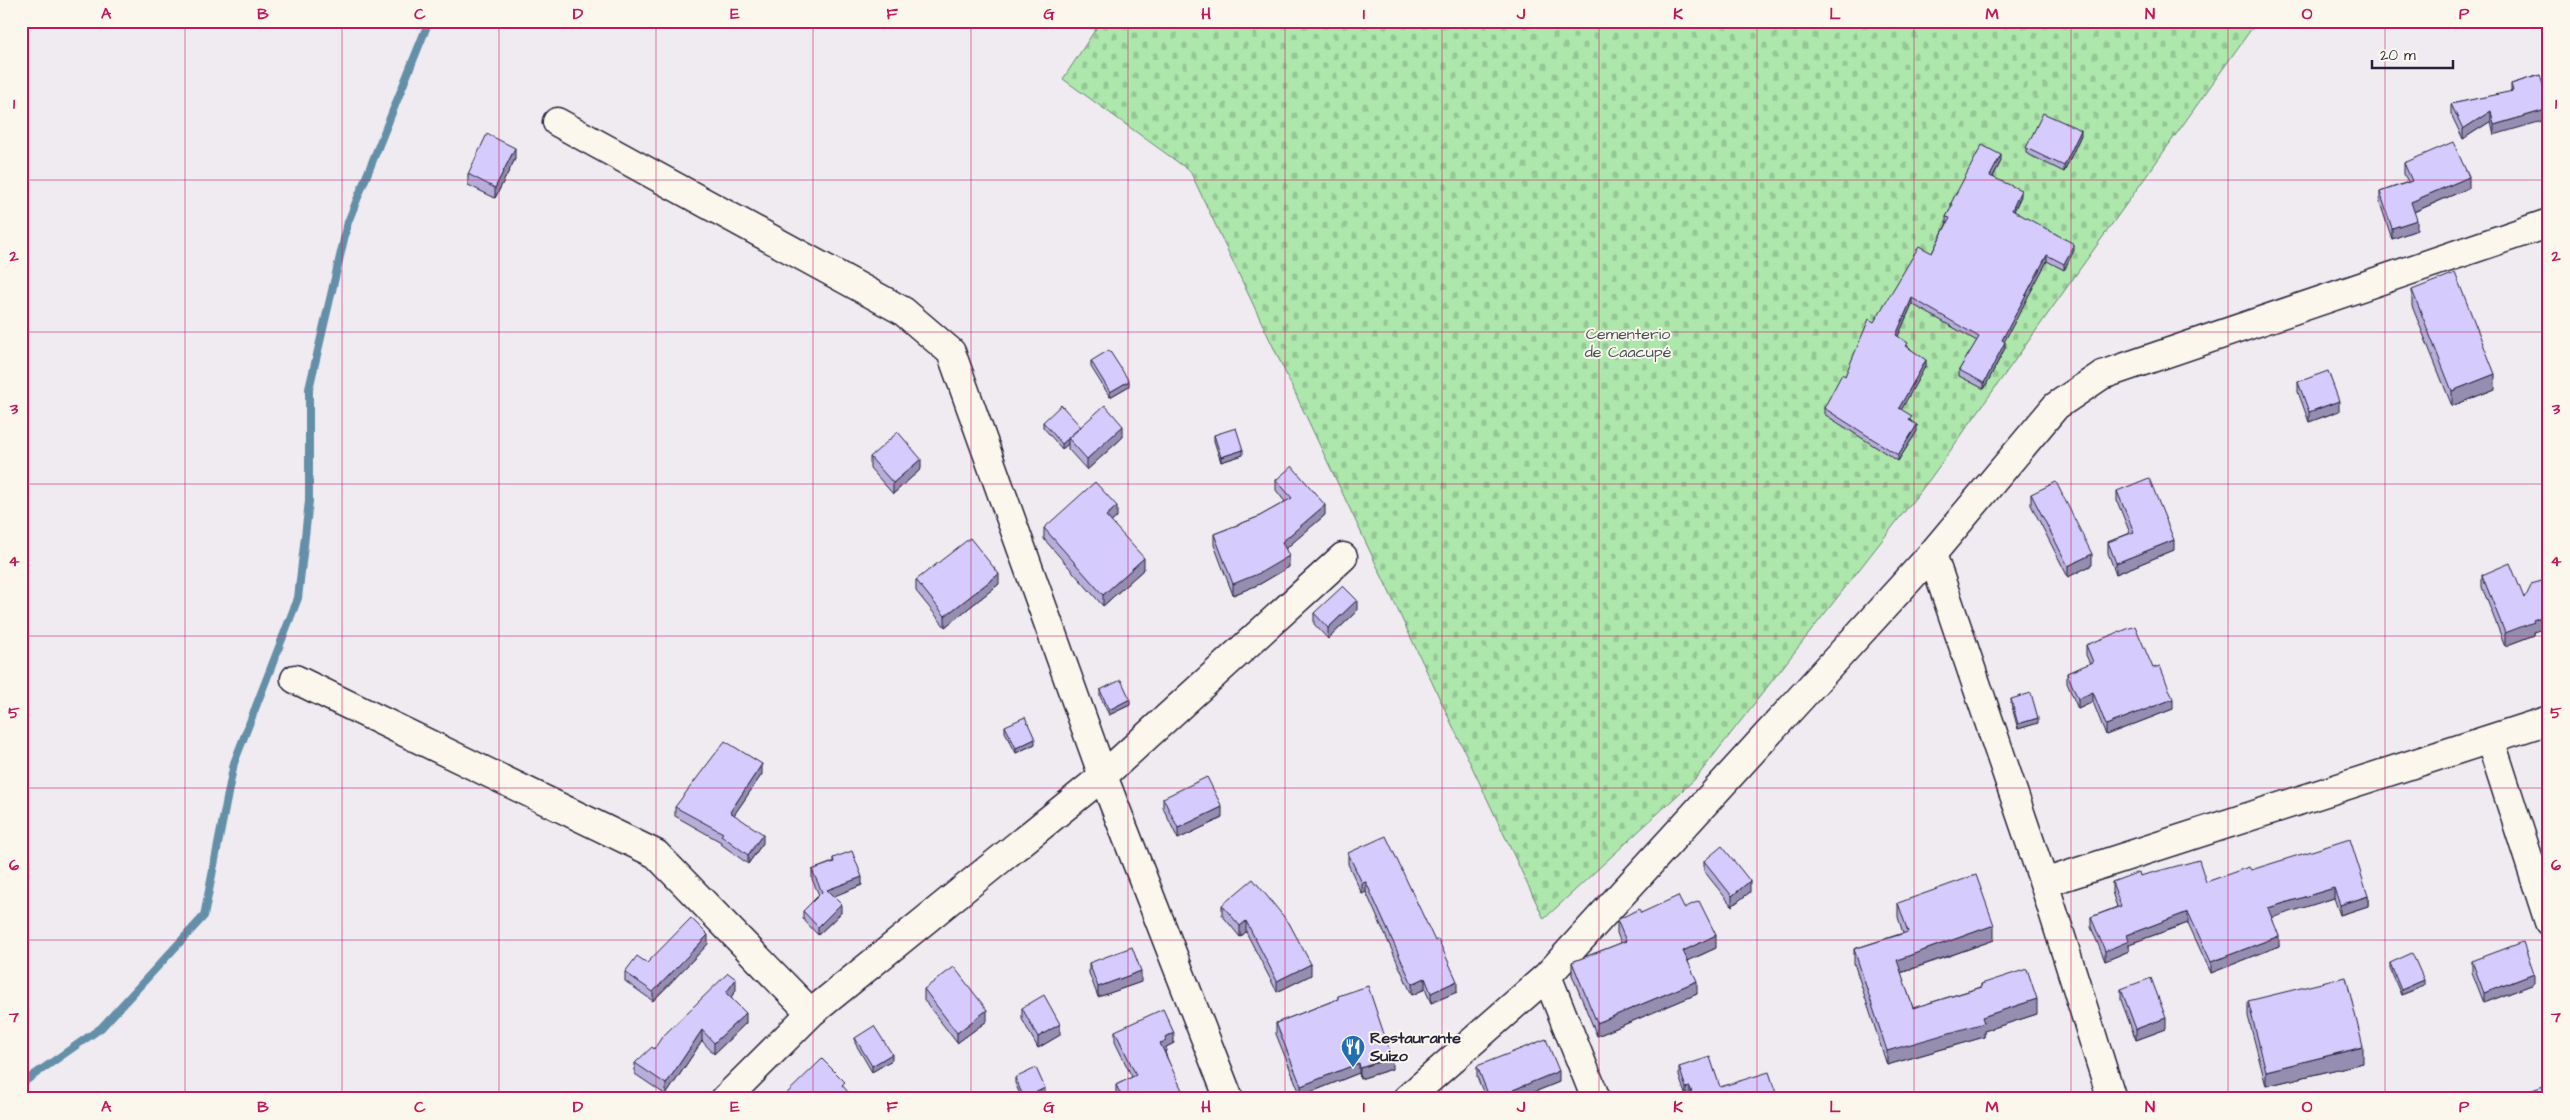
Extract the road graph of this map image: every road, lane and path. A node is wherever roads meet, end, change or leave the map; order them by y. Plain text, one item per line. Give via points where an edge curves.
1 (557, 122) dead end
2 (2549, 223) edge
3 (1932, 554) junction
4 (1343, 557) dead end
5 (295, 679) dead end
6 (2549, 720) edge
7 (2490, 738) junction
8 (1103, 776) junction
9 (2044, 883) junction
10 (2549, 922) edge
11 (1547, 976) junction
12 (811, 1013) junction
13 (725, 1099) edge
14 (1229, 1099) edge
15 (1407, 1099) edge
16 (1596, 1099) edge
17 (2112, 1099) edge

1 - 8 street via 902,311 951,352
2 - 3 street via 2102,375 2056,406
3 - 9 street
3 - 11 street
4 - 8 street
5 - 12 street via 656,854
6 - 7 street
7 - 9 street
7 - 10 street
8 - 12 street
8 - 14 street
9 - 17 street
11 - 15 street
11 - 16 street
12 - 13 street

